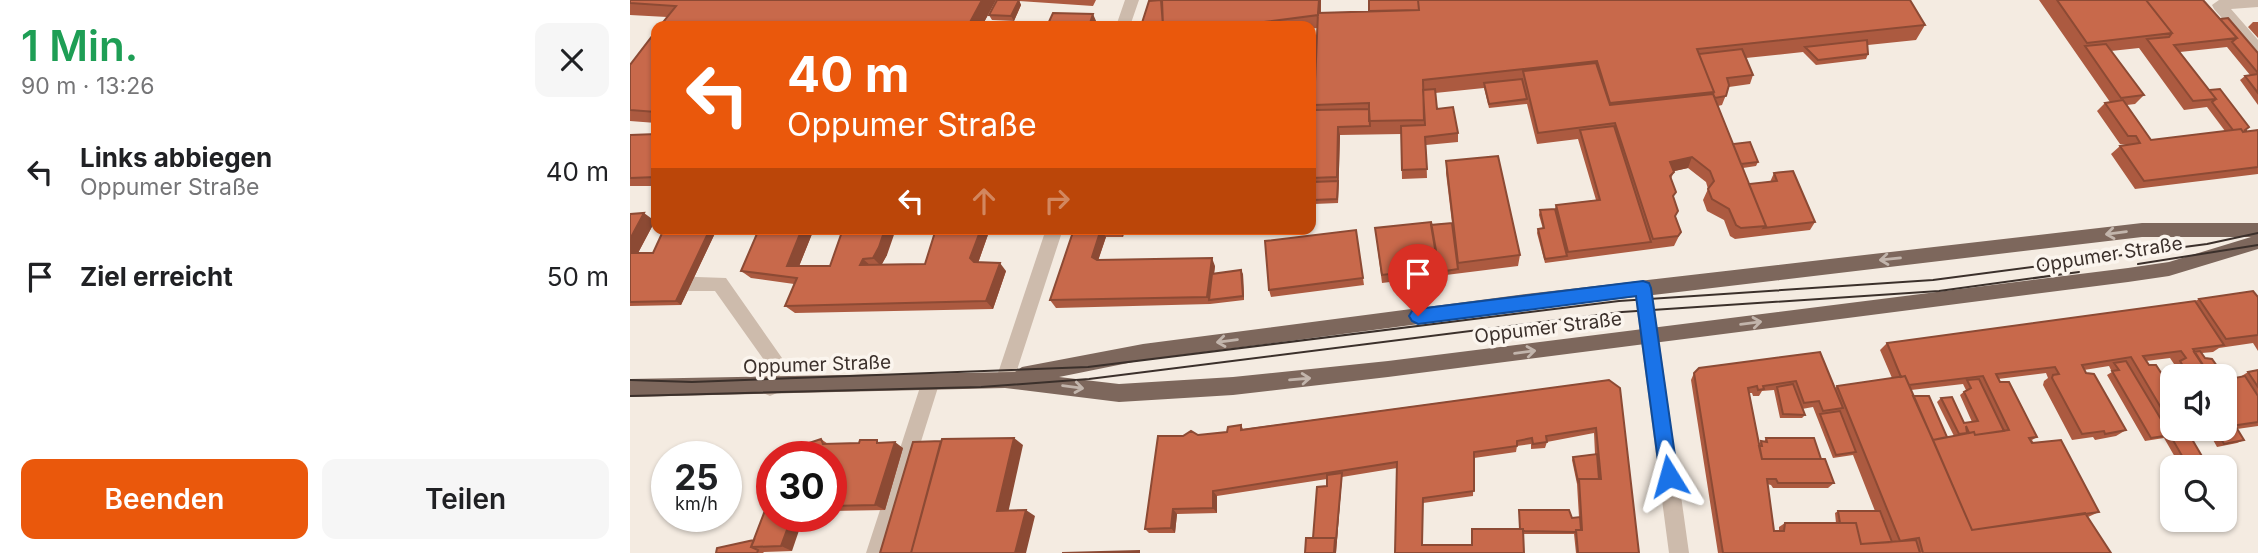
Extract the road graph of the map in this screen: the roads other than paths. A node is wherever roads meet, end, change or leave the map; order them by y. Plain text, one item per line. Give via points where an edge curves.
1 (1132, 0) edge
2 (2258, 2) edge
3 (1125, 21) edge
4 (2258, 50) edge
5 (2258, 230) edge
6 (1053, 235) edge
7 (2258, 242) edge
8 (1643, 288) junction
9 (630, 291) edge
10 (1650, 335) junction
11 (1005, 379) junction
12 (931, 382) junction
13 (770, 387) junction
14 (630, 388) edge
15 (876, 553) edge
16 (1679, 553) edge

1 - 3 street
2 - 4 street via 2219,5
5 -> 8 main road, Oppumer Straße via 2142,230
6 - 11 street
10 -> 7 main road, Oppumer Straße via 2169,269
8 - 10 street
8 -> 11 main road, Oppumer Straße via 1143,352
9 - 13 street via 638,284 720,283 774,358
11 -> 10 main road, Oppumer Straße via 1119,393 1220,387
10 - 16 street
11 - 12 main road, Oppumer Straße
12 - 13 main road, Oppumer Straße
12 - 15 street
13 - 14 main road, Oppumer Straße

